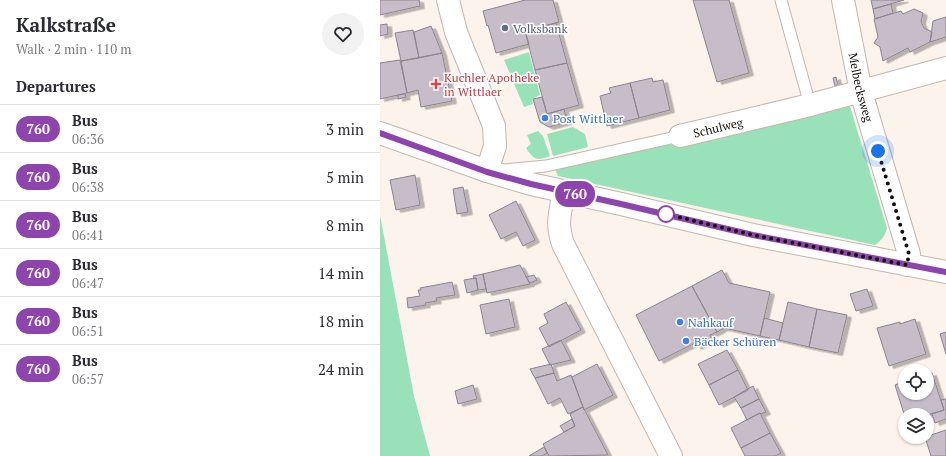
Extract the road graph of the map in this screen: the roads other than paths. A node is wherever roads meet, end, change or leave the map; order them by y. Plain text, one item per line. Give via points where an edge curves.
1 (448, 0) edge
2 (781, 0) edge
3 (843, 0) edge
4 (946, 68) edge
5 (861, 92) junction
6 (810, 106) junction
7 (380, 133) edge
8 (680, 136) joint
9 (487, 172) junction
10 (564, 192) junction
11 (907, 265) junction
12 (946, 272) edge
13 (671, 456) edge

1 - 9 street via 456,32 494,126 495,146
2 - 6 lane
3 - 5 street, Melbecksweg
4 - 5 street, Schulweg
5 - 6 street, Schulweg
5 - 11 street, Melbecksweg via 909,254
6 - 8 street, Schulweg
7 - 9 street
8 - 9 lane, Schulweg via 546,166
9 - 10 street
10 - 11 street via 753,235
10 - 13 street via 558,222 563,244
11 - 12 street

